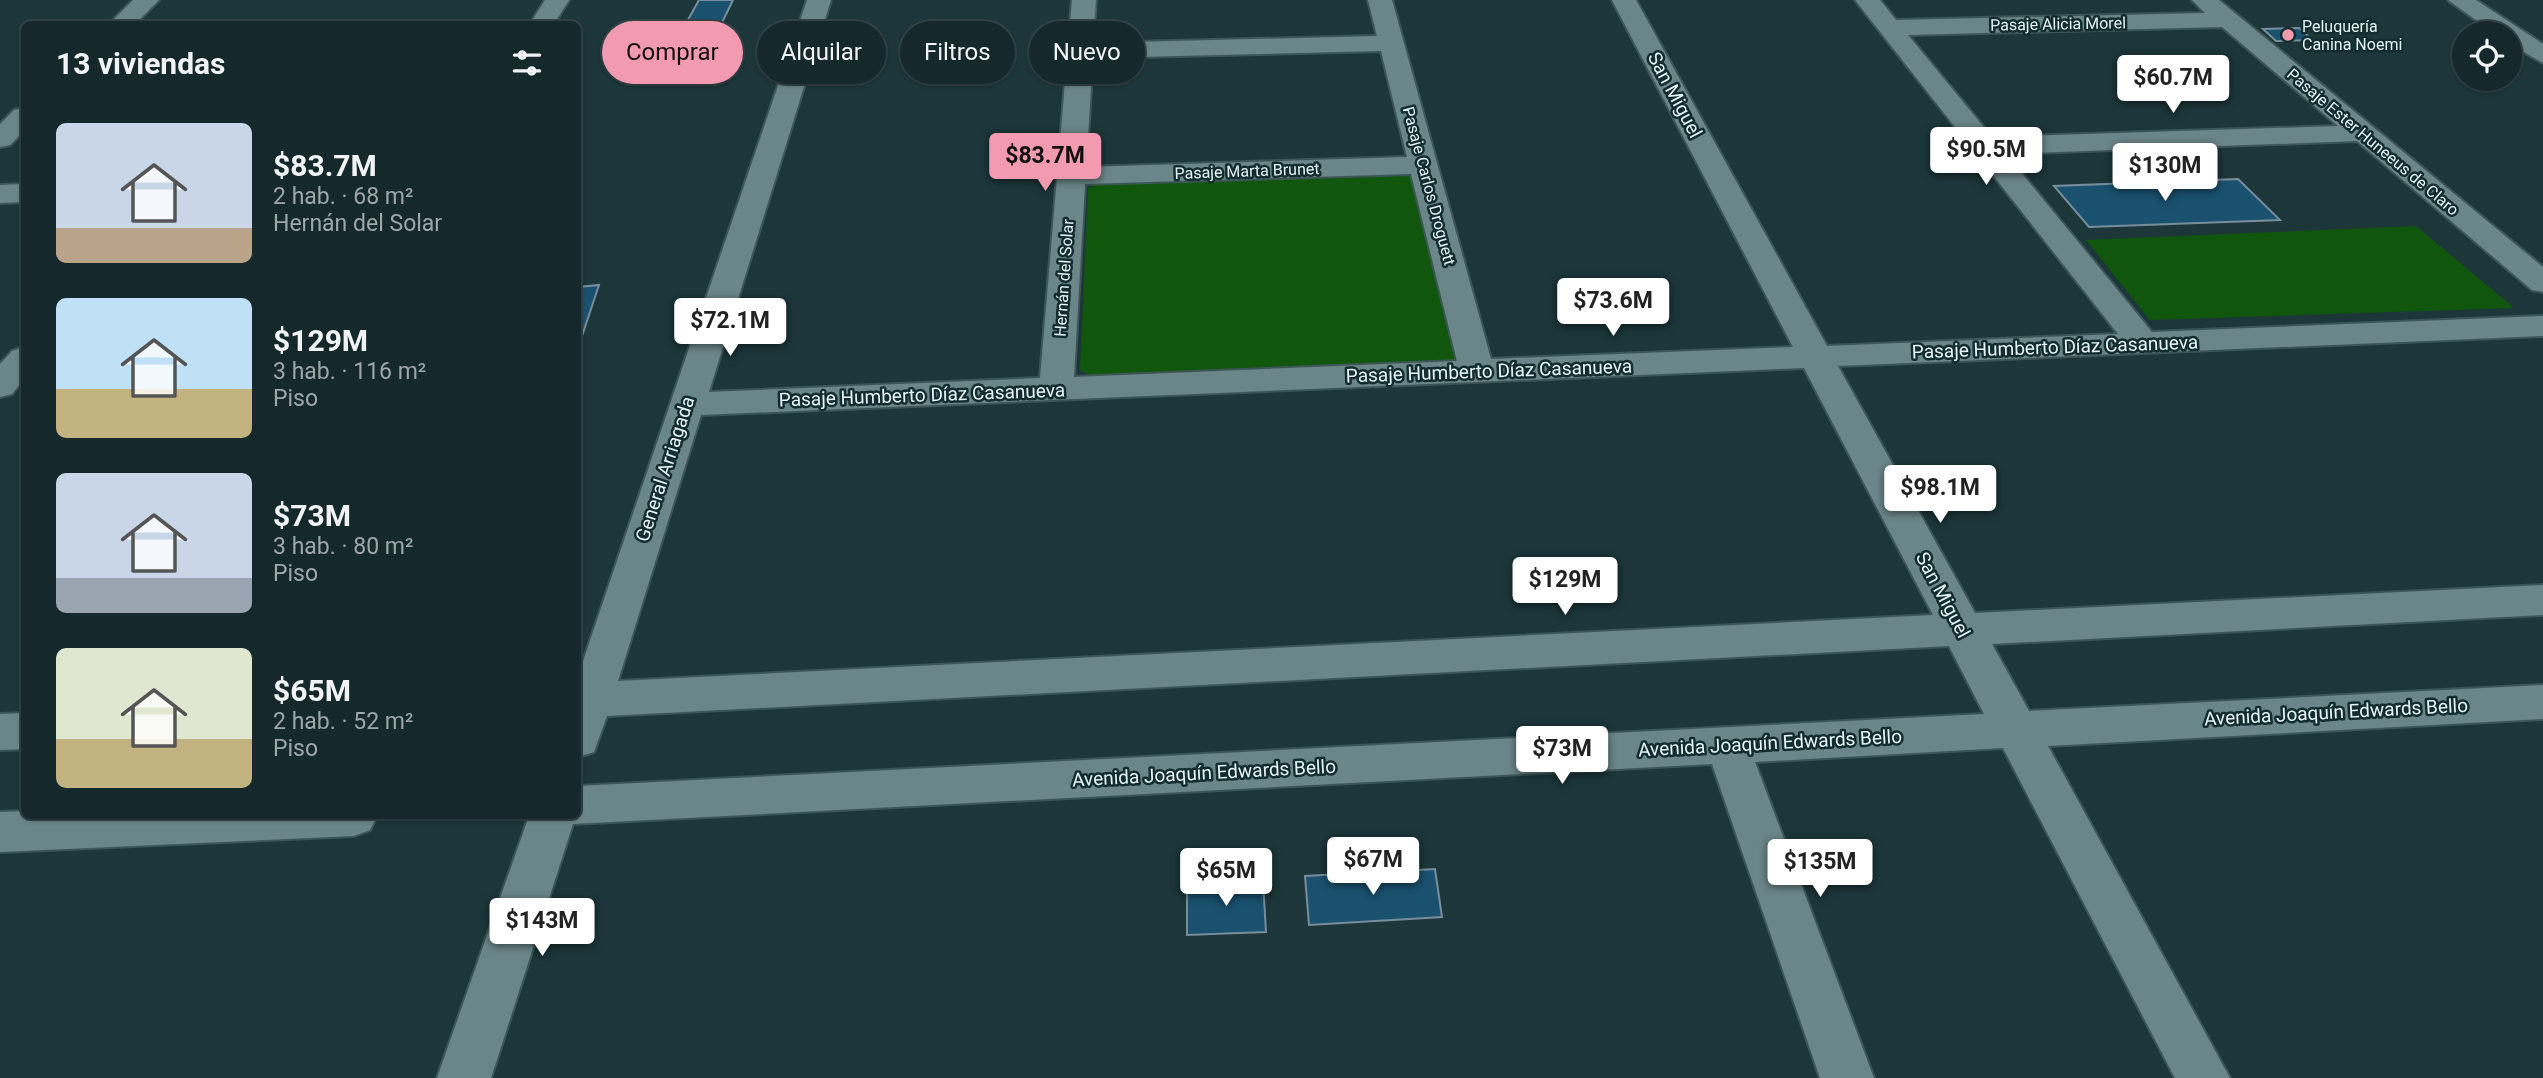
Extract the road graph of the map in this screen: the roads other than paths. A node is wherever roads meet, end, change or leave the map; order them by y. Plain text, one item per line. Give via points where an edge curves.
1 (147, 0) edge
2 (557, 0) edge
3 (819, 0) edge
4 (1084, 0) edge
5 (1380, 0) edge
6 (1624, 0) edge
7 (1867, 0) edge
8 (2204, 0) edge
9 (2460, 0) edge
10 (2227, 20) junction
11 (124, 21) edge
12 (544, 21) edge
13 (1082, 21) edge
14 (1889, 28) junction
15 (1391, 43) junction
16 (1145, 49) edge
17 (2543, 55) edge
18 (1078, 84) edge
19 (21, 119) edge
20 (2363, 133) junction
21 (0, 139) edge
22 (1985, 146) junction
23 (1423, 165) junction
24 (1071, 176) junction
25 (21, 193) edge
26 (0, 194) edge
27 (2543, 283) edge
28 (2543, 326) edge
29 (2143, 343) junction
30 (21, 357) edge
31 (1816, 357) junction
32 (0, 358) edge
33 (21, 361) edge
34 (1477, 371) junction
35 (0, 386) edge
36 (1056, 389) junction
37 (686, 404) junction
38 (2543, 600) edge
39 (1961, 629) junction
40 (2543, 702) edge
41 (582, 713) edge
42 (2016, 730) junction
43 (21, 731) edge
44 (0, 732) edge
45 (1727, 745) junction
46 (581, 806) edge
47 (288, 819) edge
48 (551, 819) edge
49 (0, 832) edge
50 (464, 1078) edge
51 (1847, 1078) edge
52 (2203, 1078) edge

1 - 11 street
2 - 12 street
3 - 37 street, General Arriagada
4 - 13 street, Hernán del Solar
5 - 15 street, Pasaje Carlos Droguett
6 - 31 street, San Miguel
7 - 14 street
8 - 10 street, Pasaje Ester Huneeus de Claro
9 - 17 street
10 - 14 street, Pasaje Alicia Morel
10 - 20 street, Pasaje Ester Huneeus de Claro
14 - 22 street
15 - 16 street
15 - 23 street, Pasaje Carlos Droguett
18 - 24 street, Hernán del Solar
19 - 21 street
20 - 22 street
20 - 27 street, Pasaje Ester Huneeus de Claro
22 - 29 street
23 - 24 street, Pasaje Marta Brunet
23 - 34 street, Pasaje Carlos Droguett
24 - 36 street, Hernán del Solar
25 - 26 street
28 - 29 street, Pasaje Humberto Díaz Casanueva
29 - 31 street, Pasaje Humberto Díaz Casanueva
30 - 32 street
31 - 34 street, Pasaje Humberto Díaz Casanueva
31 - 39 street, San Miguel
33 - 35 street
34 - 36 street, Pasaje Humberto Díaz Casanueva
36 - 37 street, Pasaje Humberto Díaz Casanueva
37 - 41 street, General Arriagada
38 - 39 street
39 - 41 street
39 - 42 street, San Miguel
40 - 42 street, Avenida Joaquín Edwards Bello
42 - 45 street, Avenida Joaquín Edwards Bello
42 - 52 street, San Miguel
43 - 44 street
45 - 46 street, Avenida Joaquín Edwards Bello
45 - 51 street
47 - 49 street
48 - 50 street

